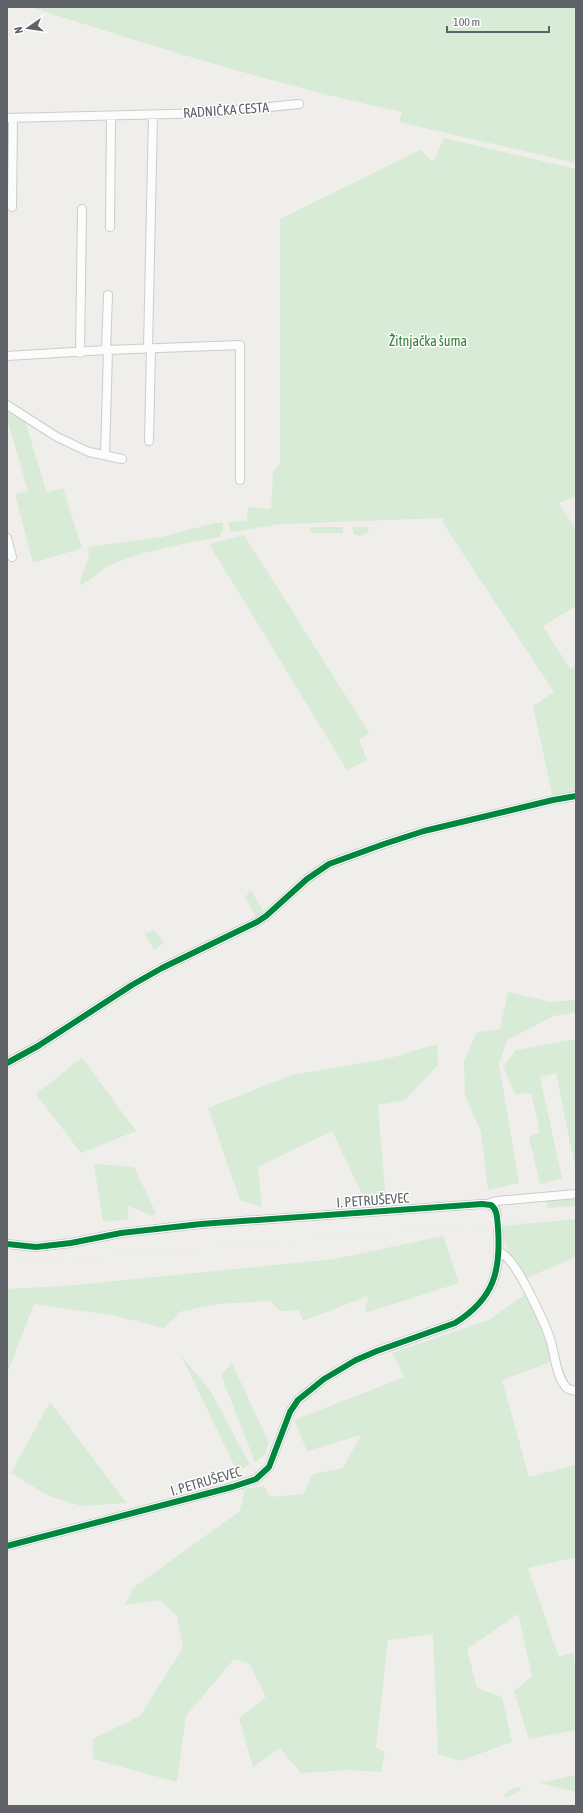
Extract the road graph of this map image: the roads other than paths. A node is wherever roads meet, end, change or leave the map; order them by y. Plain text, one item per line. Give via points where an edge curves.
1 (299, 104) dead end
2 (153, 115) junction
3 (111, 116) junction
4 (10, 118) edge
5 (12, 207) dead end
6 (82, 209) dead end
7 (110, 227) dead end
8 (108, 296) dead end
9 (149, 348) junction
10 (107, 350) junction
11 (80, 353) junction
12 (7, 356) edge
13 (7, 405) edge
14 (149, 441) dead end
15 (105, 455) junction
16 (122, 459) dead end
17 (240, 480) dead end
18 (7, 538) edge
19 (12, 557) dead end
20 (576, 796) edge
21 (7, 1063) edge
22 (576, 1194) edge
23 (487, 1204) junction
24 (496, 1215) tunnel mouth
25 (498, 1231) tunnel mouth
26 (7, 1244) edge
27 (500, 1252) junction
28 (576, 1391) edge
29 (7, 1546) edge

1 - 2 street, RADNIČKA CESTA via 211,113
2 - 3 street, RADNIČKA CESTA
2 - 9 street
3 - 4 street, RADNIČKA CESTA
3 - 7 street
4 - 5 street, RADNIČKA CESTA
6 - 11 street
8 - 10 street
9 - 10 street
9 - 14 street
9 - 17 street via 240,345
10 - 11 street
10 - 15 street
11 - 12 street
13 - 15 street via 57,438 89,452
15 - 16 street
18 - 19 street
20 - 21 street via 424,832 329,864 307,879 257,922 162,968
22 - 23 street, I. PETRUŠEVEC
23 - 24 street via 494,1207
23 - 26 street, I. PETRUŠEVEC via 201,1224 121,1233 36,1247
25 - 27 street, I. PETRUŠEVEC
27 - 28 street via 510,1260 519,1273 551,1340 560,1375 566,1387
27 - 29 street, I. PETRUŠEVEC via 490,1290 482,1302 466,1316 455,1323 356,1360 324,1379 298,1400 290,1412 269,1467 256,1479

